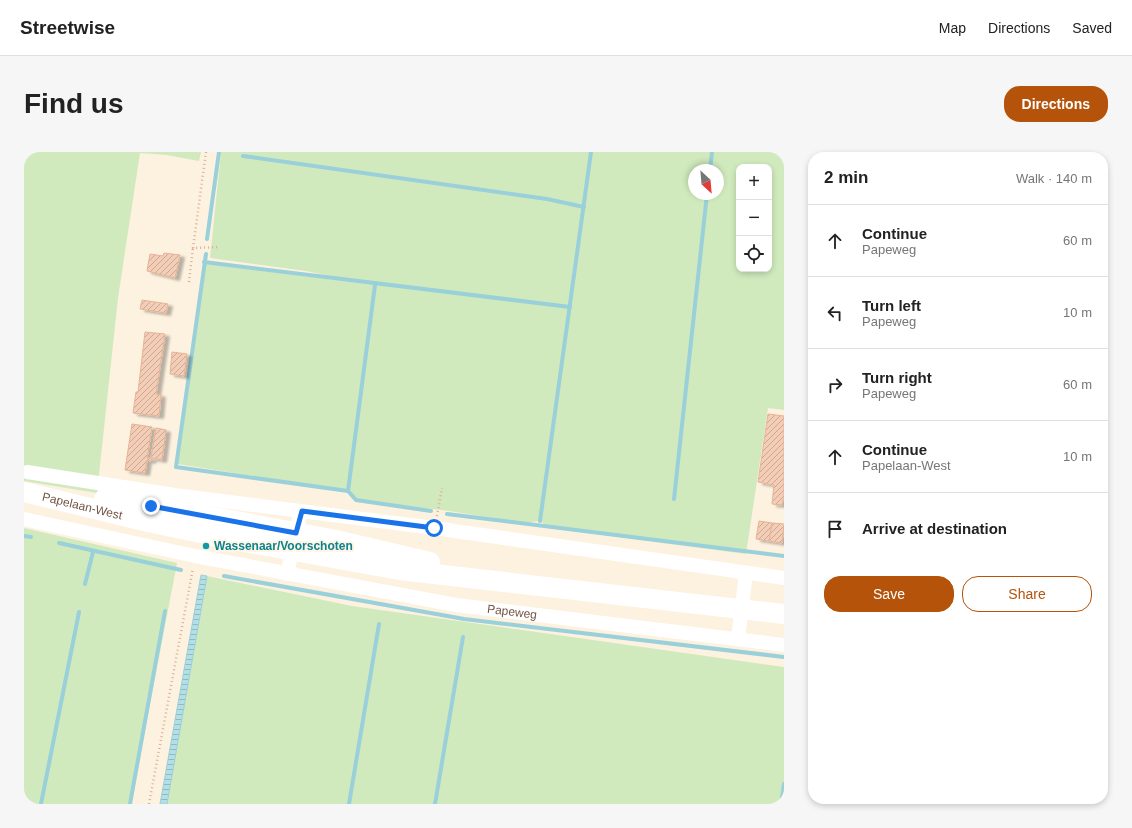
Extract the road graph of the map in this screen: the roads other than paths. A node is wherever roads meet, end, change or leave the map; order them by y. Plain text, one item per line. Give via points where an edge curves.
1 (26, 480) edge
2 (24, 492) edge
3 (175, 503) junction
4 (302, 511) junction
5 (24, 519) edge
6 (294, 542) junction
7 (201, 557) joint
8 (746, 573) junction
9 (287, 574) junction
10 (784, 578) edge
11 (741, 609) junction
12 (784, 614) edge
13 (738, 639) junction
14 (784, 645) edge

1 - 3 main road, Papelaan-West
2 - 6 main road, Papelaan-West via 212,536
3 - 4 street
3 - 6 main road
4 - 6 street
4 - 8 street
5 - 7 street, Papelaan-West
6 - 9 street
6 - 11 main road via 399,570
7 - 9 street, Papeweg
8 - 10 street
8 - 11 street
9 - 13 street, Papeweg via 456,605
11 - 12 main road
11 - 13 street
13 - 14 street, Papeweg

